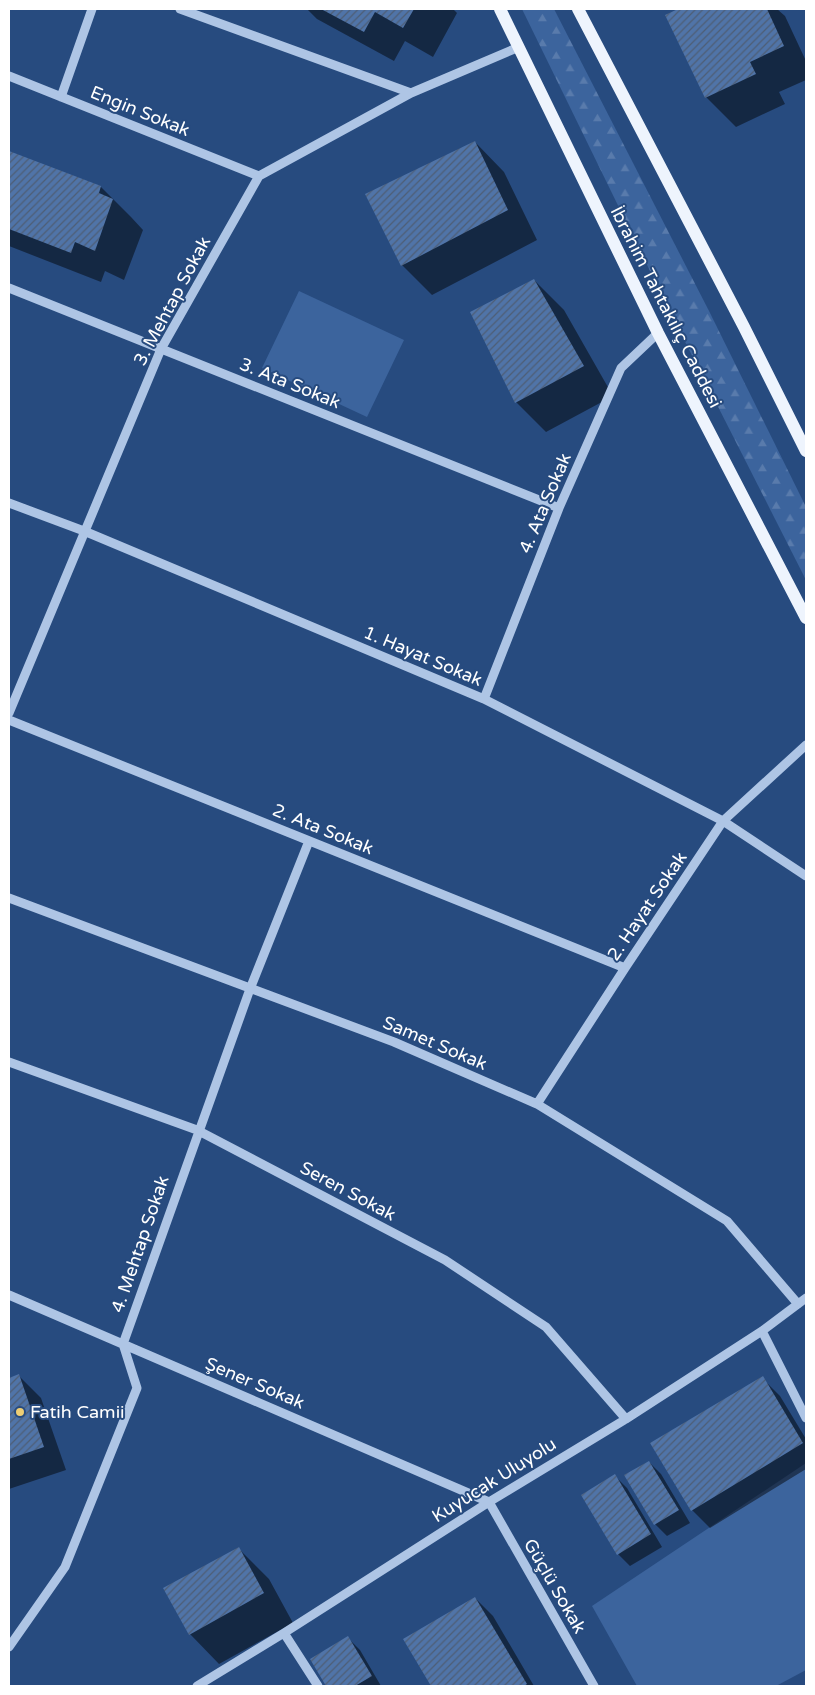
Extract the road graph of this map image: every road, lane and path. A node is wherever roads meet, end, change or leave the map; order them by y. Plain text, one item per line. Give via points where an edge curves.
1 (92, 9) edge
2 (180, 9) edge
3 (500, 9) edge
4 (578, 9) edge
5 (519, 47) junction
6 (9, 76) edge
7 (411, 92) junction
8 (61, 97) junction
9 (259, 176) junction
10 (9, 288) edge
11 (658, 333) junction
12 (161, 349) junction
13 (806, 451) edge
14 (9, 503) edge
15 (559, 508) junction
16 (84, 531) junction
17 (806, 618) edge
18 (484, 699) junction
19 (9, 713) edge
20 (9, 720) edge
21 (806, 745) edge
22 (723, 821) junction
23 (309, 841) junction
24 (806, 876) edge
25 (9, 898) edge
26 (625, 968) junction
27 (250, 989) junction
28 (9, 1062) edge
29 (538, 1104) junction
30 (198, 1130) junction
31 (9, 1295) edge
32 (806, 1298) edge
33 (798, 1304) junction
34 (762, 1332) junction
35 (122, 1344) junction
36 (806, 1418) edge
37 (626, 1419) junction
38 (489, 1502) junction
39 (284, 1633) junction
40 (9, 1647) edge
41 (197, 1686) edge
42 (318, 1686) edge
43 (594, 1686) edge

1 - 8 street
2 - 7 street
3 - 5 main road, İbrahim Tahtakılıç Caddesi
4 - 13 main road
5 - 7 street
5 - 11 main road, İbrahim Tahtakılıç Caddesi
6 - 8 street, Engin Sokak
7 - 9 street
8 - 9 street, Engin Sokak
9 - 12 street, 3. Mehtap Sokak
10 - 12 street, 3. Ata Sokak
11 - 15 street, 4. Ata Sokak via 621,368
11 - 17 main road, İbrahim Tahtakılıç Caddesi
12 - 15 street, 3. Ata Sokak
12 - 16 street, 3. Mehtap Sokak
14 - 16 street, 1. Hayat Sokak
15 - 18 street, 4. Ata Sokak
16 - 18 street, 1. Hayat Sokak
16 - 19 street, 3. Mehtap Sokak
18 - 22 street, 1. Hayat Sokak
20 - 23 street, 2. Ata Sokak
21 - 22 street, 2. Hayat Sokak
22 - 24 street, 1. Hayat Sokak
22 - 26 street, 2. Hayat Sokak
23 - 26 street, 2. Ata Sokak
23 - 27 street, 4. Mehtap Sokak
25 - 27 street, Samet Sokak
26 - 29 street, 2. Hayat Sokak
27 - 29 street, Samet Sokak via 394,1042
27 - 30 street, 4. Mehtap Sokak
28 - 30 street, Seren Sokak
29 - 33 street, Samet Sokak via 727,1221
30 - 35 street, 4. Mehtap Sokak
30 - 37 street, Seren Sokak via 444,1260 546,1327
31 - 35 street, Şener Sokak
32 - 33 street, Kuyucak Uluyolu
33 - 34 street, Kuyucak Uluyolu
34 - 36 street
34 - 37 street, Kuyucak Uluyolu
35 - 38 street, Şener Sokak
35 - 40 street via 137,1388 65,1567
37 - 38 street, Kuyucak Uluyolu
38 - 39 street, Kuyucak Uluyolu
38 - 43 street, Güçlü Sokak
39 - 41 street, Kuyucak Uluyolu
39 - 42 street

